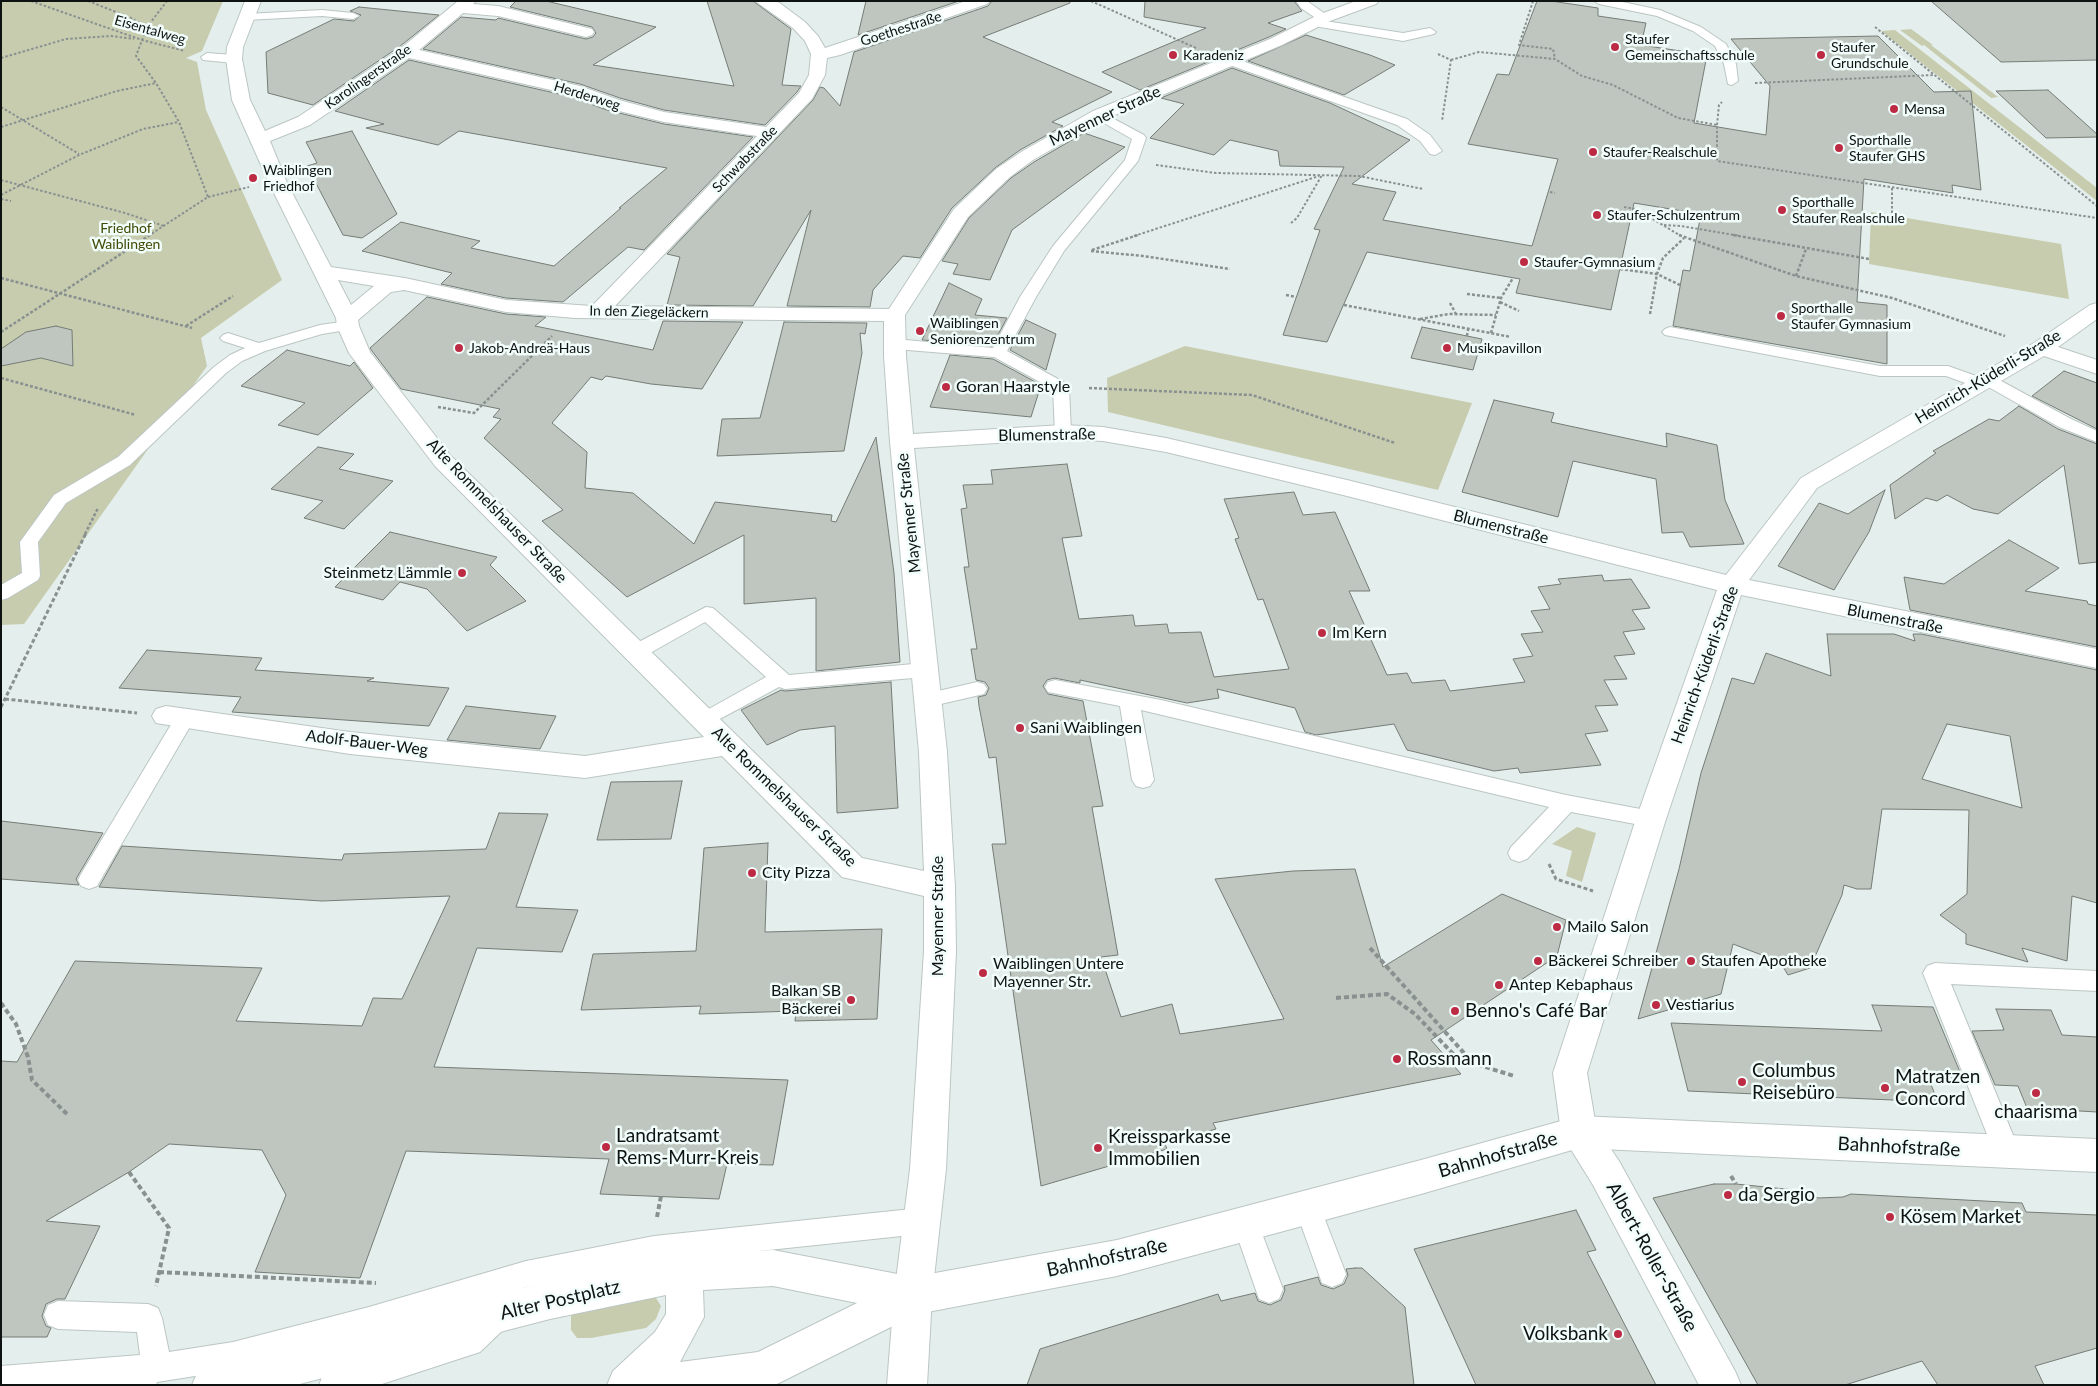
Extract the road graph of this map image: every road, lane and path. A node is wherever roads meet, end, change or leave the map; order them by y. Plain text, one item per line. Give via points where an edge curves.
1 (31, 1) edge
2 (88, 1) edge
3 (167, 1) edge
4 (763, 1) edge
5 (982, 1) edge
6 (1091, 1) edge
7 (1301, 1) edge
8 (1371, 1) edge
9 (1533, 1) edge
10 (1599, 1) edge
11 (463, 4) edge
12 (250, 9) edge
13 (353, 16) dead end
14 (1319, 20) junction
15 (146, 27) junction
16 (1875, 27) dead end
17 (586, 32) dead end
18 (1430, 32) dead end
19 (1403, 38) junction
20 (142, 40) junction
21 (406, 52) junction
22 (819, 54) junction
23 (208, 57) joint
24 (1, 58) edge
25 (234, 59) junction
26 (1555, 59) junction
27 (1451, 60) junction
28 (1224, 63) junction
29 (1934, 75) junction
30 (1732, 81) joint
31 (156, 82) junction
32 (1, 107) edge
33 (1099, 115) junction
34 (22, 120) junction
35 (179, 122) junction
36 (1442, 125) dead end
37 (1, 127) edge
38 (770, 133) junction
39 (260, 139) junction
40 (1434, 151) dead end
41 (79, 155) junction
42 (1131, 161) junction
43 (1322, 175) junction
44 (1, 180) edge
45 (22, 184) junction
46 (253, 186) dead end
47 (1892, 188) junction
48 (1423, 189) dead end
49 (1550, 192) dead end
50 (1555, 193) dead end
51 (1, 195) edge
52 (208, 197) junction
53 (1, 199) edge
54 (11, 200) dead end
55 (2097, 206) edge
56 (1624, 207) dead end
57 (1892, 216) dead end
58 (2097, 218) edge
59 (1291, 223) dead end
60 (1663, 225) junction
61 (165, 226) junction
62 (1684, 238) junction
63 (1806, 249) junction
64 (1869, 259) dead end
65 (1620, 269) dead end
66 (1230, 270) dead end
67 (323, 272) junction
68 (1657, 274) junction
69 (1796, 276) junction
70 (1, 278) edge
71 (1513, 278) dead end
72 (405, 284) junction
73 (1680, 285) dead end
74 (62, 293) junction
75 (1467, 294) dead end
76 (1286, 295) dead end
77 (233, 296) dead end
78 (1296, 297) dead end
79 (1501, 298) junction
80 (1500, 302) junction
81 (1450, 303) dead end
82 (1344, 305) dead end
83 (2097, 309) edge
84 (1519, 311) dead end
85 (598, 312) junction
86 (1456, 314) junction
87 (895, 315) junction
88 (1496, 315) junction
89 (1650, 317) dead end
90 (1418, 320) junction
91 (347, 322) junction
92 (186, 326) junction
93 (192, 328) dead end
94 (1468, 329) junction
95 (1, 332) edge
96 (1670, 332) dead end
97 (1491, 333) junction
98 (552, 335) dead end
99 (1467, 336) dead end
100 (228, 338) dead end
101 (1511, 338) dead end
102 (895, 344) junction
103 (259, 348) junction
104 (2042, 348) junction
105 (998, 352) junction
106 (2097, 368) edge
107 (1, 378) edge
108 (1983, 381) junction
109 (1061, 387) junction
110 (443, 406) dead end
111 (119, 410) dead end
112 (1063, 432) junction
113 (2097, 437) edge
114 (902, 442) junction
115 (1395, 442) dead end
116 (124, 461) junction
117 (1732, 585) junction
118 (1, 594) edge
119 (636, 652) junction
120 (2097, 659) edge
121 (925, 670) junction
122 (780, 678) junction
123 (1055, 687) dead end
124 (977, 689) dead end
125 (5, 699) junction
126 (928, 700) junction
127 (1129, 700) junction
128 (1, 707) edge
129 (176, 717) junction
130 (705, 720) junction
131 (729, 744) junction
132 (1143, 780) dead end
133 (1566, 803) junction
134 (1651, 819) junction
135 (1519, 853) dead end
136 (1549, 864) dead end
137 (89, 880) dead end
138 (940, 887) junction
139 (1625, 901) junction
140 (1370, 948) dead end
141 (2097, 980) edge
142 (1336, 998) dead end
143 (1, 1003) edge
144 (1473, 1062) junction
145 (1514, 1076) dead end
146 (67, 1114) dead end
147 (1579, 1132) junction
148 (2007, 1152) junction
149 (2097, 1156) edge
150 (129, 1172) dead end
151 (1731, 1176) dead end
152 (1736, 1184) dead end
153 (662, 1196) dead end
154 (1308, 1208) junction
155 (656, 1219) dead end
156 (921, 1220) junction
157 (1246, 1224) junction
158 (159, 1272) junction
159 (684, 1273) junction
160 (1332, 1274) dead end
161 (384, 1284) dead end
162 (1269, 1289) dead end
163 (913, 1296) junction
164 (500, 1313) junction
165 (58, 1315) dead end
166 (148, 1318) junction
167 (145, 1377) edge
168 (1, 1380) edge
169 (212, 1385) edge
170 (333, 1385) edge
171 (626, 1385) edge
172 (656, 1385) edge
173 (907, 1385) edge
174 (1721, 1385) edge

1 - 20 path, Eisentalweg
2 - 15 path
3 - 15 path
4 - 22 street via 799,25 812,39
5 - 22 street, Goethestraße via 834,52
6 - 28 path via 1213,55 1204,59
7 - 14 lane
8 - 14 street, Mayenner Straße
9 - 26 path via 1519,44 1553,49
10 - 30 lane via 1660,13 1697,29 1720,44 1730,64
11 - 17 street
11 - 21 street, Karolingerstraße
12 - 13 lane
12 - 25 street, Alte Rommelshauser Straße via 235,47
14 - 19 lane
14 - 28 street, Mayenner Straße
15 - 20 path
16 - 29 path
18 - 19 lane
19 - 27 path
20 - 23 path, Eisentalweg
20 - 24 path via 111,36 66,39
20 - 31 path via 136,56
21 - 38 street, Herderweg via 574,90 664,117
21 - 39 street, Karolingerstraße via 304,121
22 - 38 street, Schwabstraße via 817,75 806,95
23 - 25 lane
25 - 39 street, Alte Rommelshauser Straße via 240,100
26 - 27 path via 1479,52
26 - 47 path via 1582,76 1614,85 1678,118 1717,125 1716,161
27 - 36 path
28 - 33 street, Mayenner Straße
28 - 40 lane via 1402,122 1425,138
29 - 30 path via 1752,83
29 - 55 path
31 - 34 path
31 - 35 path
32 - 34 path
33 - 42 lane via 1139,138
33 - 87 street, Mayenner Straße via 1003,173 961,213
34 - 37 path
34 - 41 path
35 - 41 path via 143,129
35 - 52 path
38 - 85 street, Schwabstraße
39 - 67 street, Alte Rommelshauser Straße via 278,183
41 - 45 path
42 - 43 path via 1216,173
42 - 105 lane via 1058,249
43 - 48 path via 1358,176
43 - 59 path via 1298,218
43 - 66 path via 1089,251
44 - 45 path
45 - 51 path
45 - 61 path
46 - 52 path
47 - 57 path
47 - 58 path
49 - 50 path
52 - 61 path
53 - 54 path
56 - 60 path via 1636,209
60 - 62 path
60 - 63 path
61 - 74 path
62 - 68 path via 1663,258
62 - 69 path
63 - 64 path
63 - 69 path
65 - 68 path
67 - 72 street, In den Ziegeläckern
67 - 91 street, Alte Rommelshauser Straße
68 - 73 path
68 - 89 path
69 - 104 path via 1892,298
70 - 74 path
71 - 79 path
72 - 85 street, In den Ziegeläckern via 506,306
72 - 91 street, In den Ziegeläckern via 385,286
74 - 92 path
74 - 95 path
75 - 79 path
76 - 78 path
77 - 92 path
79 - 80 path
80 - 84 path
80 - 88 path
81 - 86 path
82 - 90 path
83 - 104 street, Heinrich-Küderli-Straße
85 - 87 street, In den Ziegeläckern
86 - 88 path
86 - 90 path
87 - 102 street, Mayenner Straße
88 - 97 path
90 - 94 path
91 - 103 lane
91 - 119 street, Alte Rommelshauser Straße via 360,353 443,461
92 - 93 path
94 - 97 path
94 - 99 path
96 - 108 lane via 1880,371 1948,371
97 - 101 path
98 - 110 path via 474,413
100 - 103 lane
102 - 105 lane
102 - 114 street, Mayenner Straße
103 - 116 lane via 236,358 220,370
104 - 106 street
104 - 108 street, Heinrich-Küderli-Straße
105 - 109 lane
107 - 111 path
108 - 113 lane
108 - 117 street, Heinrich-Küderli-Straße via 1809,483
109 - 112 lane
109 - 115 path via 1252,395
112 - 114 street, Blumenstraße
112 - 117 street, Blumenstraße via 1103,434 1166,445
114 - 121 street, Mayenner Straße
116 - 118 lane via 60,499 29,542 31,576
116 - 125 path via 88,526
117 - 120 street, Blumenstraße
117 - 134 street, Heinrich-Küderli-Straße
119 - 122 lane via 706,613
119 - 130 street, Alte Rommelshauser Straße
121 - 122 lane via 785,682
121 - 126 street, Mayenner Straße
122 - 130 lane
123 - 127 lane
124 - 126 lane
125 - 128 path
125 - 129 path
126 - 138 street, Mayenner Straße
127 - 132 lane
127 - 133 lane
129 - 131 street, Adolf-Bauer-Weg via 350,743 585,767
129 - 137 lane
130 - 131 street, Alte Rommelshauser Straße
131 - 138 street, Alte Rommelshauser Straße via 853,868
133 - 134 lane
133 - 135 lane
134 - 139 street, Heinrich-Küderli-Straße
136 - 139 path via 1556,879
138 - 156 street, Mayenner Straße via 940,951 928,1169
139 - 147 street, Heinrich-Küderli-Straße via 1570,1073
140 - 144 path
141 - 148 lane via 1935,973
142 - 144 path via 1387,994 1415,1014 1458,1058
143 - 146 path via 16,1024 32,1080
144 - 145 path
147 - 148 street, Bahnhofstraße
147 - 154 street, Bahnhofstraße
147 - 174 street, Albert-Roller-Straße via 1606,1173
148 - 149 street, Bahnhofstraße
150 - 158 path via 170,1228
151 - 152 path
153 - 155 path
154 - 157 street, Bahnhofstraße
154 - 160 lane
156 - 163 street, Mayenner Straße
156 - 167 lane via 654,1249 526,1274 369,1320
157 - 162 lane
157 - 163 street, Bahnhofstraße via 1117,1258
158 - 161 path
158 - 166 path
159 - 163 street, Alter Postplatz via 773,1268
159 - 164 street, Alter Postplatz
159 - 171 street via 685,1317 669,1346
163 - 172 street via 761,1371
163 - 173 street
164 - 169 street, Alter Postplatz
164 - 170 lane via 470,1342
165 - 166 lane
166 - 167 lane via 155,1354
167 - 168 lane

